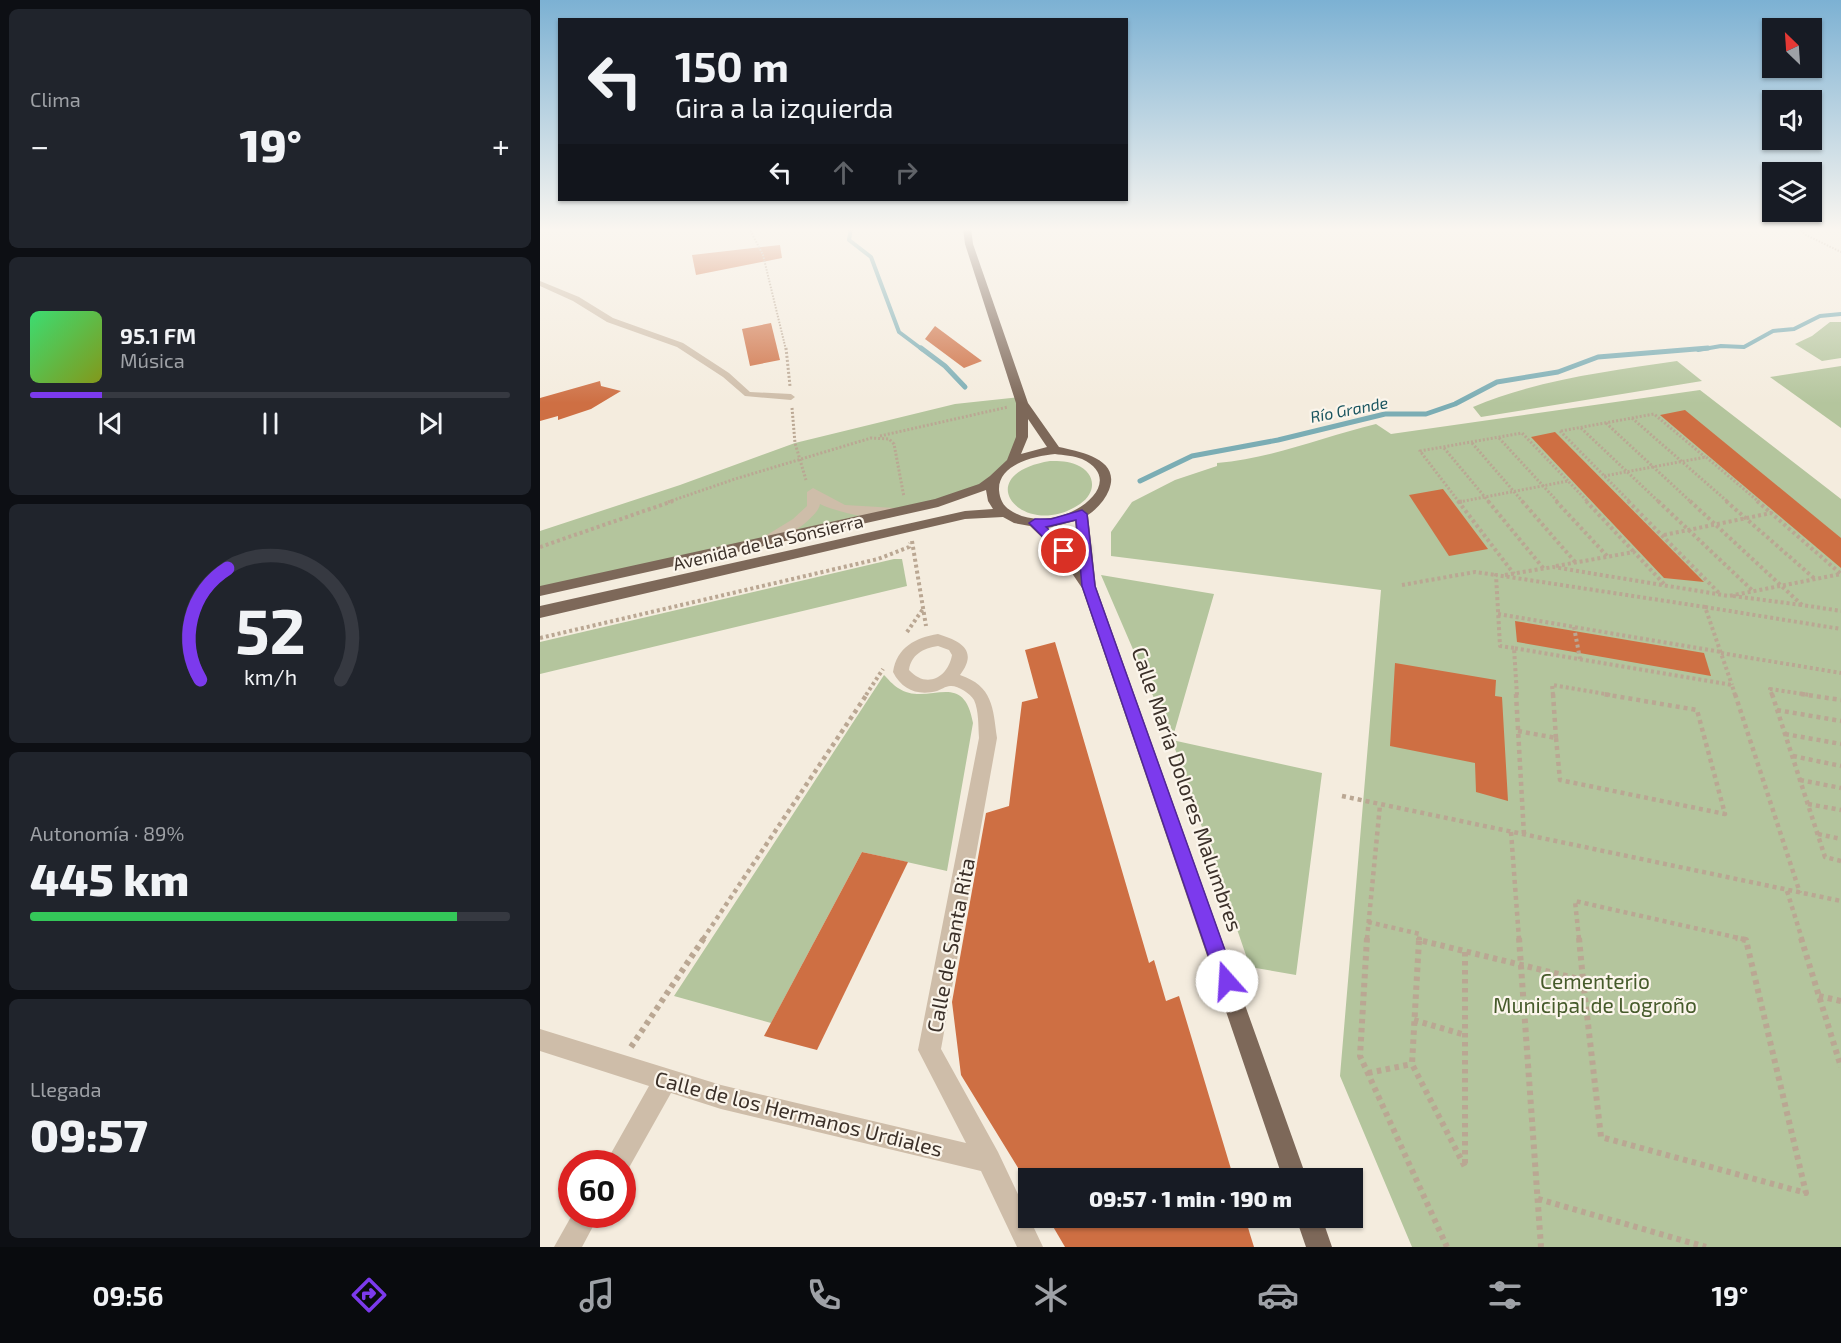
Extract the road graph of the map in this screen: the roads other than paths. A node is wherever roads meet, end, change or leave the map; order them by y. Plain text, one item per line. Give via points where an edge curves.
1 (547, 286) edge
2 (983, 286) edge
3 (791, 397) road end
4 (1022, 404) junction
5 (1055, 450) junction
6 (1012, 462) junction
7 (997, 477) junction
8 (902, 511) junction
9 (1004, 513) junction
10 (1082, 514) junction
11 (1035, 523) junction
12 (767, 541) junction
13 (1089, 586) junction
14 (540, 591) edge
15 (540, 612) edge
16 (949, 679) junction
17 (540, 1040) edge
18 (666, 1080) junction
19 (624, 1150) edge
20 (989, 1161) junction
21 (1291, 1168) edge
22 (578, 1228) edge
23 (1312, 1228) edge
24 (567, 1247) edge
25 (1030, 1247) edge
26 (1319, 1247) edge

1 - 3 lane via 610,320 680,345 748,394
2 - 4 main road
4 - 5 main road
4 - 6 main road via 1022,437
5 - 6 main road
5 - 10 main road via 1086,456 1105,472 1104,495
6 - 7 main road
7 - 8 main road, Avenida de La Sonsierra via 964,494
7 - 9 main road via 992,496
8 - 12 main road, Avenida de La Sonsierra
8 - 12 street via 841,510 813,492 814,507
9 - 11 main road
9 - 15 main road, Avenida de La Sonsierra via 965,515
10 - 11 main road via 1051,523
10 - 13 main road, Calle María Dolores Malumbres
11 - 13 main road, Calle María Dolores Malumbres via 1064,551
12 - 14 main road, Avenida de La Sonsierra
13 - 21 main road, Calle María Dolores Malumbres
16 - 16 street via 920,687 905,679 905,657 929,641 947,641 959,650 960,665
16 - 20 street, Calle de Santa Rita via 969,683 982,698 988,738 929,1050
17 - 18 street, Calle de los Hermanos Urdiales
18 - 19 street
18 - 20 street, Calle de los Hermanos Urdiales
20 - 25 street, Calle de Santa Rita
22 - 24 street
23 - 26 main road

